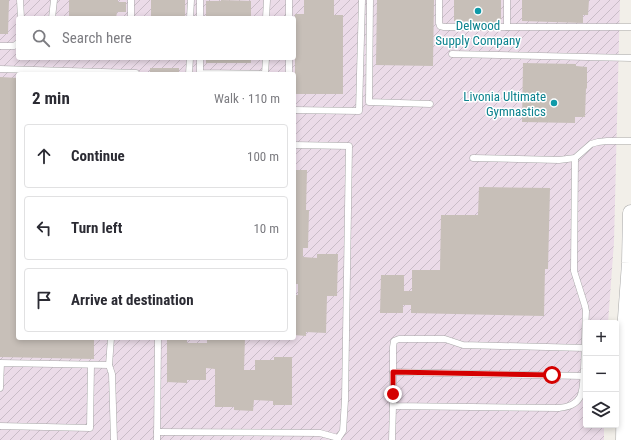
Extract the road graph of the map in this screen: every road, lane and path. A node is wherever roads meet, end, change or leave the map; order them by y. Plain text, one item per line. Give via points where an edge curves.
1 (20, 0) edge
2 (54, 0) edge
3 (131, 0) edge
4 (191, 0) edge
5 (200, 0) edge
6 (267, 0) edge
7 (289, 0) edge
8 (362, 0) edge
9 (370, 0) edge
10 (439, 0) edge
11 (507, 0) edge
12 (21, 16) edge
13 (52, 16) edge
14 (130, 16) edge
15 (190, 16) edge
16 (200, 16) edge
17 (266, 16) edge
18 (289, 16) edge
19 (507, 27) junction
20 (631, 27) edge
21 (16, 44) edge
22 (0, 46) edge
23 (452, 54) dead end
24 (631, 58) edge
25 (190, 60) edge
26 (200, 60) edge
27 (266, 60) edge
28 (289, 60) edge
29 (0, 69) edge
30 (86, 72) edge
31 (189, 72) edge
32 (200, 72) edge
33 (265, 72) edge
34 (289, 72) edge
35 (430, 104) dead end
36 (296, 110) edge
37 (631, 141) edge
38 (296, 145) edge
39 (473, 158) dead end
40 (575, 158) junction
41 (631, 213) edge
42 (585, 320) edge
43 (112, 340) edge
44 (158, 340) edge
45 (583, 348) edge
46 (91, 365) junction
47 (109, 365) junction
48 (393, 372) junction
49 (583, 376) edge
50 (0, 388) edge
51 (583, 388) edge
52 (393, 406) junction
53 (628, 409) edge
54 (0, 426) edge
55 (157, 432) junction
56 (338, 439) edge
57 (114, 440) edge
58 (157, 440) edge
59 (392, 440) edge
60 (624, 440) edge

1 - 12 lane
2 - 13 lane
3 - 14 lane
4 - 15 lane
5 - 16 lane
6 - 17 lane
7 - 18 lane
8 - 36 lane via 359,111
9 - 35 lane via 369,102
10 - 19 lane via 440,26
11 - 19 lane
19 - 20 lane
21 - 22 lane
23 - 24 lane
25 - 31 lane
26 - 32 lane
27 - 33 lane
28 - 34 lane
29 - 30 lane
37 - 40 lane via 607,140 591,144
38 - 56 lane via 349,146 345,400 343,431
39 - 40 lane
40 - 42 lane via 574,271 585,306
41 - 53 street via 623,349
43 - 47 lane
44 - 55 lane
45 - 48 lane via 463,345 445,339 399,339 394,341
46 - 47 lane
46 - 50 lane via 1,363
46 - 54 lane via 90,428
47 - 57 lane via 112,374
48 - 49 lane
48 - 52 lane
51 - 52 lane via 576,403 559,408
52 - 59 lane
53 - 60 street
55 - 56 lane via 320,433
55 - 58 lane

